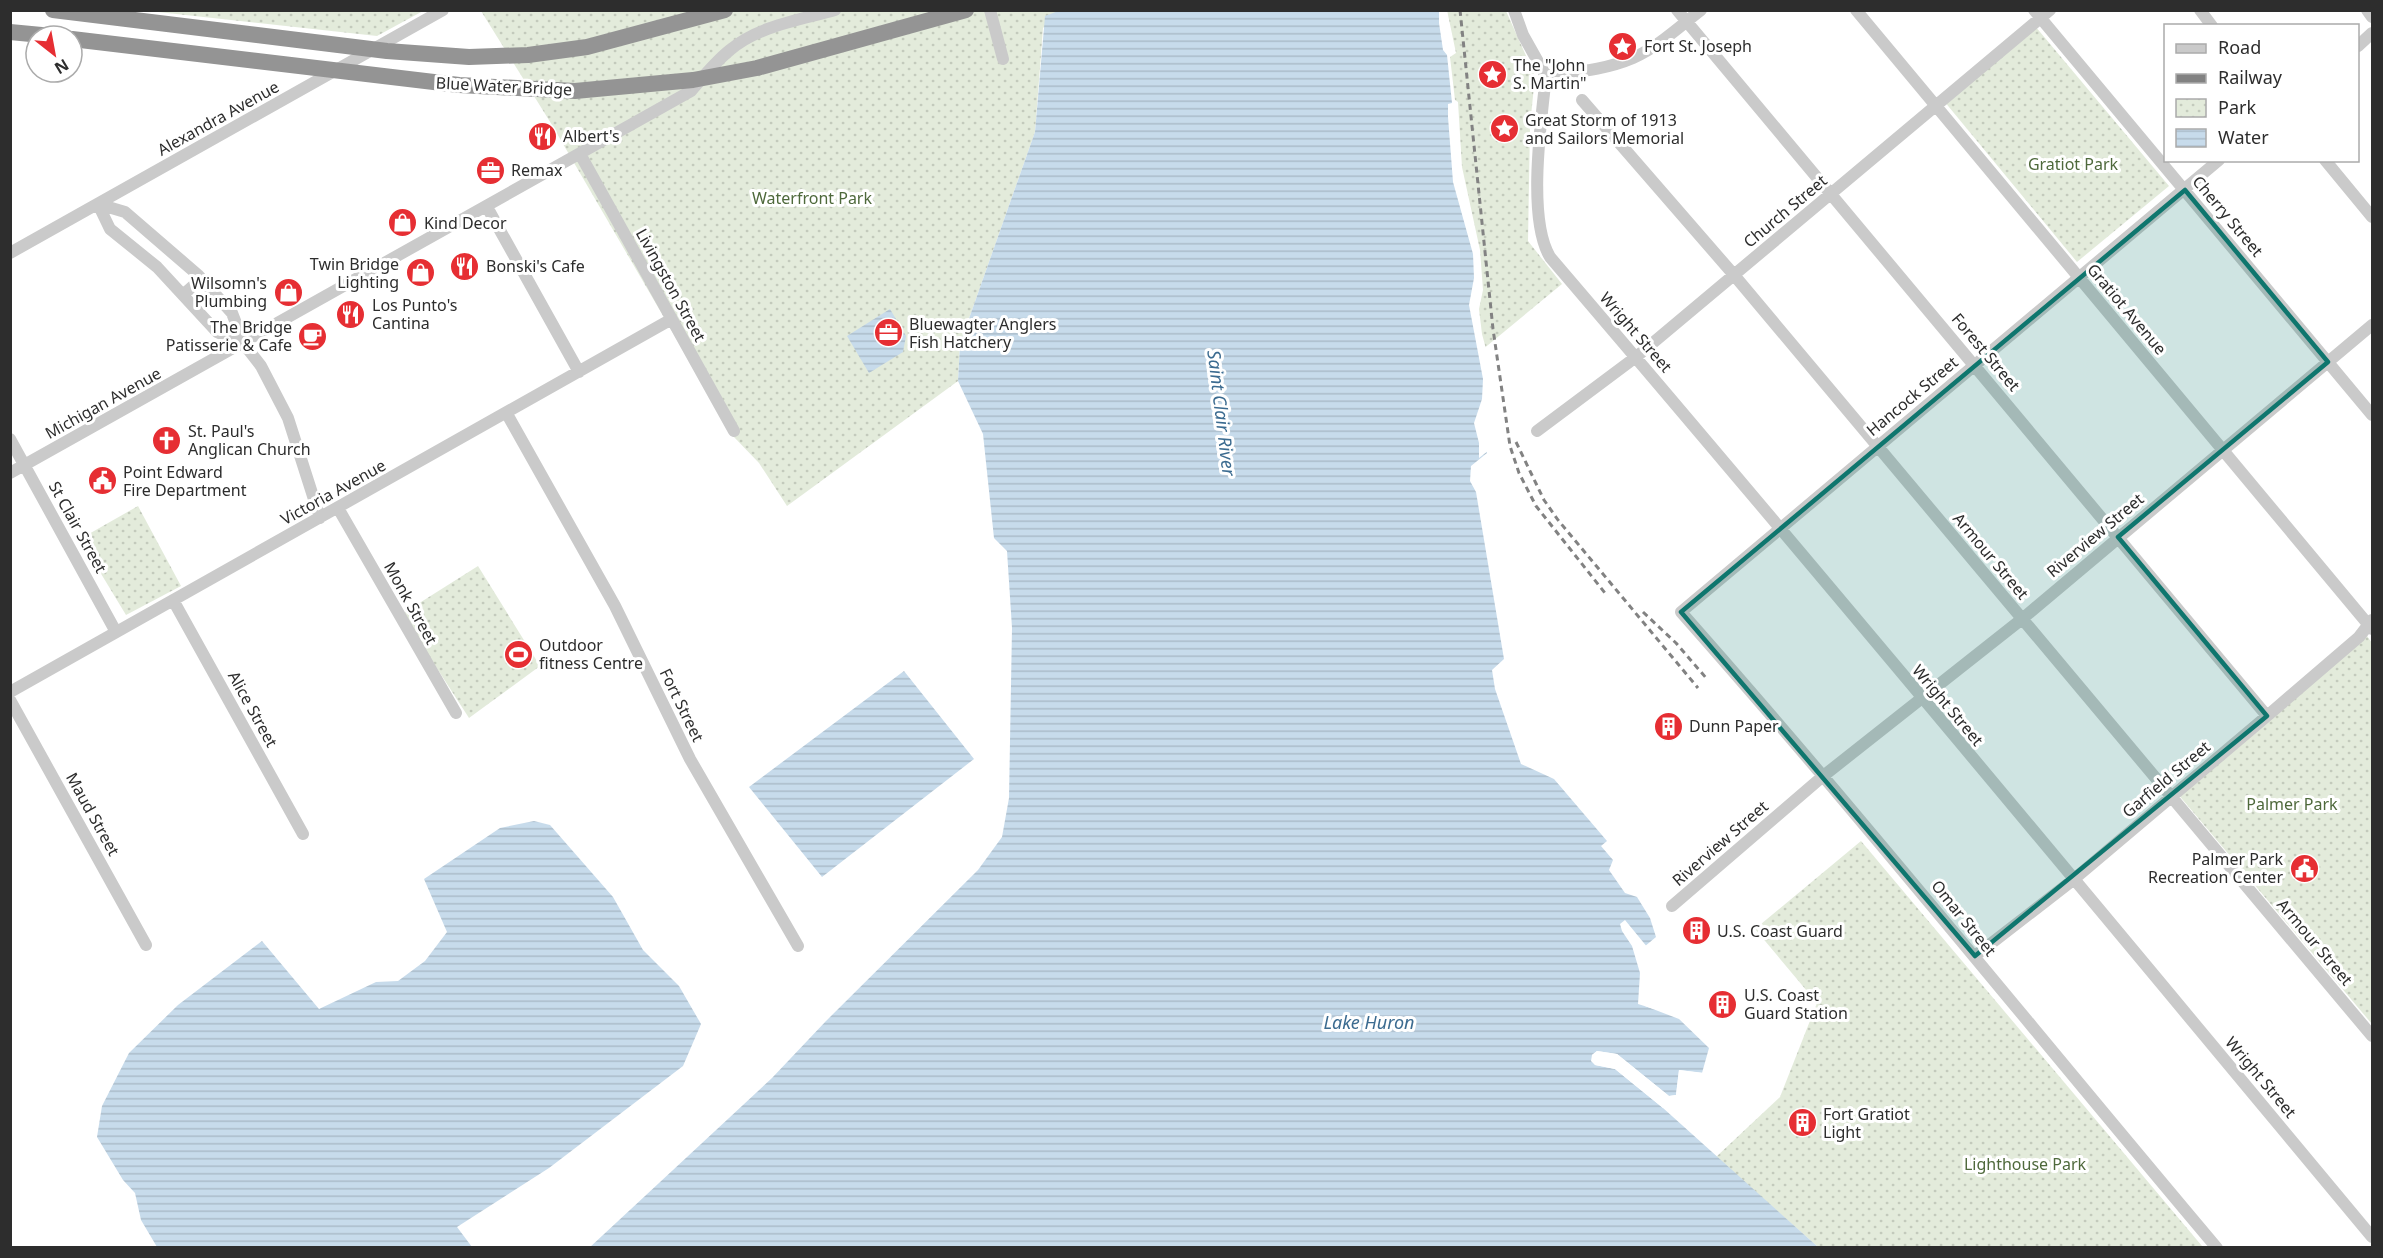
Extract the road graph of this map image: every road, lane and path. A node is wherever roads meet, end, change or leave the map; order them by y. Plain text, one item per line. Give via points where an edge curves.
1 (54, 10) edge
2 (442, 10) edge
3 (725, 10) edge
4 (835, 10) edge
5 (966, 10) edge
6 (990, 10) edge
7 (1514, 10) edge
8 (1677, 10) edge
9 (1701, 10) edge
10 (1856, 10) edge
11 (2200, 10) edge
12 (2367, 10) edge
13 (2042, 13) edge
14 (2373, 17) edge
15 (1686, 21) junction
16 (2210, 24) edge
17 (2373, 33) edge
18 (84, 40) edge
19 (2359, 45) edge
20 (1003, 59) dead end
21 (1546, 76) junction
22 (1582, 100) dead end
23 (1936, 106) junction
24 (580, 154) junction
25 (2217, 162) edge
26 (2327, 162) edge
27 (2185, 190) junction
28 (1831, 193) junction
29 (98, 204) junction
30 (487, 207) junction
31 (2373, 217) edge
32 (163, 243) junction
33 (10, 253) edge
34 (146, 257) junction
35 (1734, 275) junction
36 (2080, 278) junction
37 (201, 279) junction
38 (184, 294) junction
39 (670, 320) junction
40 (2373, 325) edge
41 (244, 344) junction
42 (1636, 357) junction
43 (2328, 362) junction
44 (1975, 365) junction
45 (579, 372) junction
46 (507, 414) junction
47 (2373, 416) edge
48 (734, 431) dead end
49 (1537, 431) dead end
50 (10, 439) edge
51 (1877, 446) junction
52 (2223, 449) junction
53 (25, 465) junction
54 (10, 473) edge
55 (338, 508) junction
56 (320, 518) junction
57 (1781, 528) junction
58 (2118, 537) junction
59 (173, 600) junction
60 (1681, 612) joint
61 (2022, 619) junction
62 (2371, 624) edge
63 (116, 632) junction
64 (10, 692) edge
65 (10, 700) edge
66 (1922, 700) junction
67 (456, 713) dead end
68 (2267, 716) junction
69 (1822, 777) junction
70 (2170, 797) junction
71 (303, 834) dead end
72 (2073, 879) junction
73 (1672, 906) dead end
74 (146, 945) dead end
75 (798, 946) dead end
76 (1975, 956) junction
77 (2373, 1036) edge
78 (2373, 1237) edge
79 (2217, 1248) edge

1 - 3 highway, Blue Water Bridge, bridge via 387,51 469,57 528,55 587,46
2 - 29 street, Alexandra Avenue
4 - 24 street, Michigan Avenue via 749,38 725,54 691,91
5 - 18 highway, Blue Water Bridge, bridge via 746,70 693,80 575,91 459,85
6 - 20 street
7 - 21 street
8 - 15 street, Forest Street
9 - 15 street
10 - 23 street, Gratiot Avenue
11 - 16 street
12 - 14 street
13 - 23 street, Church Street
13 - 27 street, Cherry Street
15 - 21 street via 1634,58 1603,68
15 - 28 street, Forest Street
17 - 19 street
21 - 42 street, Wright Street via 1538,179 1541,242
22 - 35 street, Armour Street
23 - 28 street, Church Street
23 - 36 street, Gratiot Avenue
24 - 30 street, Michigan Avenue
24 - 39 street, Livingston Street
25 - 27 street, Hancock Street
26 - 31 street
27 - 36 street, Hancock Street
27 - 43 street, Cherry Street
28 - 35 street, Church Street
28 - 44 street, Forest Street
29 - 32 street via 125,212
29 - 33 street, Alexandra Avenue
29 - 34 street via 110,229
30 - 41 street, Michigan Avenue
30 - 45 street
32 - 34 street
32 - 37 street
34 - 38 street
35 - 42 street, Church Street
35 - 51 street, Armour Street
36 - 44 street, Hancock Street
36 - 52 street, Gratiot Avenue
37 - 38 street
37 - 41 street via 232,314
38 - 41 street via 217,332
39 - 45 street, Victoria Avenue
39 - 48 street, Livingston Street
40 - 43 street, Riverview Street
41 - 53 street, Michigan Avenue
41 - 56 street via 261,366 288,418
42 - 49 street, Church Street
42 - 57 street, Wright Street
43 - 47 street, Cherry Street
43 - 52 street, Riverview Street
44 - 51 street, Hancock Street
44 - 58 street, Forest Street
45 - 46 street, Victoria Avenue
46 - 55 street, Victoria Avenue
46 - 75 street, Fort Street via 615,606 690,759
50 - 53 street, St Clair Street
51 - 57 street, Hancock Street
51 - 61 street, Armour Street
52 - 58 street, Riverview Street
52 - 62 street, Gratiot Avenue
53 - 54 street, Michigan Avenue
53 - 63 street, St Clair Street
55 - 56 street, Victoria Avenue
55 - 67 street, Monk Street
56 - 59 street, Victoria Avenue
57 - 60 street, Hancock Street
57 - 66 street, Wright Street
58 - 61 street, Riverview Street
58 - 68 street, Forest Street
59 - 63 street, Victoria Avenue
59 - 71 street, Alice Street
60 - 69 street, Omar Street
61 - 66 street, Riverview Street
61 - 70 street, Armour Street
62 - 68 street, Garfield Street
63 - 64 street, Victoria Avenue
65 - 74 street, Maud Street
66 - 69 street, Riverview Street
66 - 72 street, Wright Street
68 - 70 street, Garfield Street
69 - 73 street, Riverview Street
69 - 76 street, Omar Street
70 - 72 street, Garfield Street
70 - 77 street, Armour Street
72 - 76 street, Garfield Street
72 - 78 street, Wright Street
76 - 79 street, Omar Street

